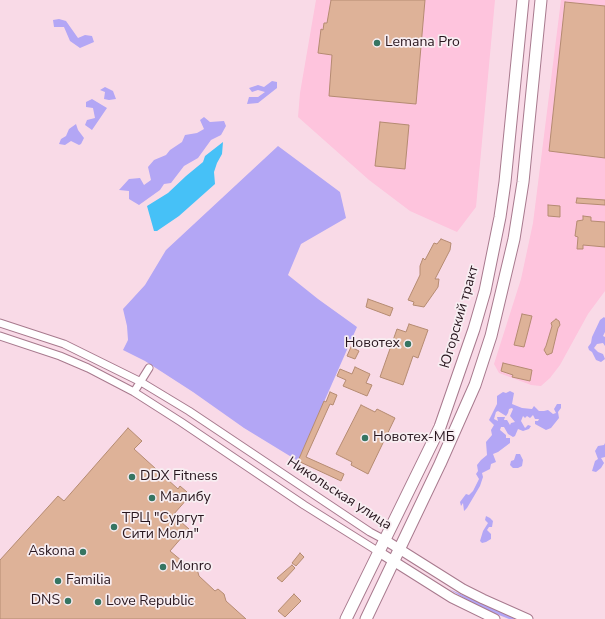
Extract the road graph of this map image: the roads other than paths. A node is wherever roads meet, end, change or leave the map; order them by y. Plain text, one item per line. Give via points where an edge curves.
1 (523, 0) edge
2 (541, 0) edge
3 (0, 323) edge
4 (0, 336) edge
5 (149, 368) dead end
6 (141, 382) junction
7 (134, 392) junction
8 (384, 540) junction
9 (400, 549) junction
10 (379, 552) junction
11 (394, 562) junction
12 (346, 619) edge
13 (366, 619) edge
14 (495, 619) edge
15 (528, 619) edge

1 - 8 main road, Югорский тракт via 505,182 485,291 440,427
2 - 9 main road via 524,182 514,240 491,336 475,385
3 - 6 street, Никольская улица via 64,344
4 - 7 street, Никольская улица via 67,359 102,374
5 - 6 street
6 - 7 street
6 - 8 street, Никольская улица
7 - 10 street, Никольская улица
8 - 9 street, Никольская улица
8 - 10 main road, Югорский тракт
9 - 11 main road
9 - 15 street, Никольская улица via 483,600
10 - 11 street, Никольская улица
10 - 12 main road, Югорский тракт
11 - 13 main road
11 - 14 street, Никольская улица via 452,598

